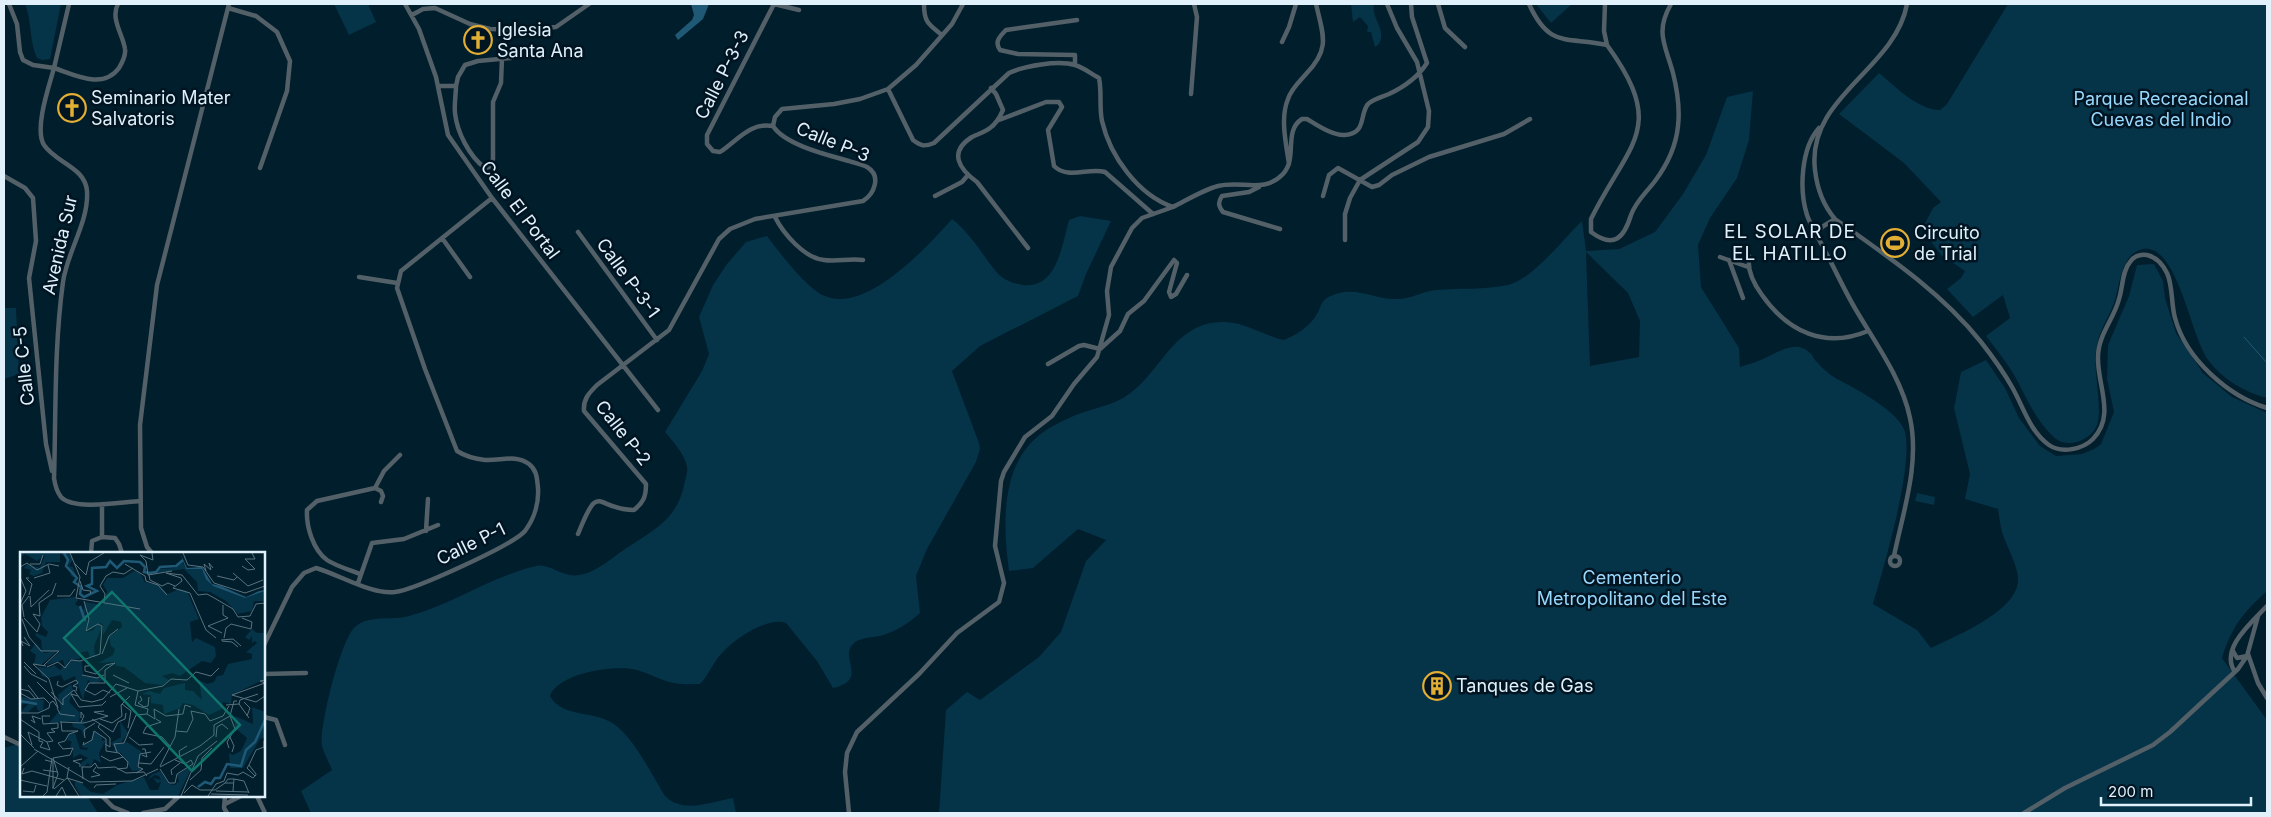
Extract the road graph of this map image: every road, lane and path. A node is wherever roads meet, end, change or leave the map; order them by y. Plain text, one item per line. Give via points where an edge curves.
1 (9, 4) edge
2 (68, 4) edge
3 (118, 4) edge
4 (405, 4) edge
5 (589, 4) edge
6 (774, 4) edge
7 (924, 4) edge
8 (963, 4) edge
9 (1194, 4) edge
10 (1296, 4) edge
11 (1316, 4) edge
12 (1387, 4) edge
13 (1411, 4) edge
14 (1438, 4) edge
15 (1529, 4) edge
16 (1605, 4) edge
17 (1670, 4) edge
18 (1907, 4) edge
19 (229, 6) edge
20 (799, 10) dead end
21 (412, 15) junction
22 (1078, 20) dead end
23 (942, 35) junction
24 (1282, 42) dead end
25 (1607, 45) junction
26 (1465, 47) dead end
27 (502, 58) junction
28 (511, 58) dead end
29 (1075, 65) junction
30 (54, 68) junction
31 (1419, 73) junction
32 (438, 86) junction
33 (456, 86) junction
34 (991, 88) junction
35 (888, 89) junction
36 (1191, 94) dead end
37 (1530, 119) dead end
38 (998, 120) junction
39 (1821, 125) junction
40 (773, 126) junction
41 (1289, 166) junction
42 (260, 168) dead end
43 (968, 175) junction
44 (4, 176) edge
45 (1360, 180) junction
46 (1259, 186) junction
47 (935, 196) dead end
48 (1323, 196) dead end
49 (492, 198) junction
50 (1172, 207) junction
51 (1153, 214) junction
52 (775, 217) junction
53 (1834, 219) junction
54 (1280, 229) dead end
55 (578, 232) dead end
56 (1817, 235) junction
57 (442, 238) junction
58 (1345, 240) dead end
59 (1028, 248) dead end
60 (1749, 256) dead end
61 (1720, 257) dead end
62 (863, 260) dead end
63 (1729, 260) junction
64 (1748, 266) junction
65 (1187, 275) dead end
66 (359, 277) dead end
67 (470, 277) dead end
68 (397, 283) junction
69 (1744, 298) dead end
70 (1868, 331) junction
71 (657, 340) junction
72 (1100, 349) junction
73 (1048, 364) dead end
74 (623, 366) junction
75 (2267, 408) edge
76 (658, 410) dead end
77 (400, 455) dead end
78 (54, 479) junction
79 (375, 488) junction
80 (428, 499) dead end
81 (140, 501) junction
82 (381, 502) dead end
83 (102, 504) junction
84 (438, 524) dead end
85 (426, 531) junction
86 (578, 534) dead end
87 (102, 537) junction
88 (91, 552) edge
89 (122, 552) edge
90 (151, 552) edge
91 (1894, 556) dead end
92 (360, 574) junction
93 (358, 583) junction
94 (2267, 606) edge
95 (2258, 616) junction
96 (265, 644) edge
97 (2232, 650) junction
98 (2247, 654) junction
99 (2235, 672) junction
100 (306, 673) dead end
101 (265, 674) edge
102 (2267, 698) edge
103 (265, 717) edge
104 (4, 737) edge
105 (20, 745) edge
106 (285, 745) dead end
107 (103, 797) edge
108 (178, 797) edge
109 (226, 797) edge
110 (239, 797) edge
111 (257, 797) edge
112 (225, 804) junction
113 (170, 807) junction
114 (128, 813) edge
115 (143, 813) edge
116 (174, 813) edge
117 (227, 813) edge
118 (265, 813) edge
119 (849, 813) edge
120 (2024, 813) edge

1 - 30 street via 17,24 23,60
2 - 30 street, Avenida Sur
3 - 30 street via 116,17 125,51 122,64 116,71 101,80 85,79
4 - 21 street, Calle El Portal
5 - 21 street via 556,27 524,30 490,29 435,8 422,9
6 - 20 street
6 - 40 street, Calle P-3-3 via 707,135 708,144 713,151 720,152 751,128 764,124
7 - 23 street via 924,18
8 - 23 street, Calle P-3
9 - 36 street via 1197,17
10 - 24 street
11 - 41 street via 1324,48 1314,66 1291,92 1285,108
12 - 31 street via 1417,62
13 - 31 street via 1414,26 1427,58
14 - 26 street via 1445,28
15 - 25 street via 1534,15 1555,37 1567,42
16 - 25 street
17 - 25 street via 1661,30 1678,104 1675,144 1668,161 1634,208 1623,236 1611,240 1600,239 1591,232 1591,219 1636,139 1639,108 1626,71
18 - 39 street via 1894,36
19 - 42 street via 256,16 277,32 290,61 287,91
19 - 81 street via 157,285 140,425
21 - 32 street, Calle El Portal
22 - 29 street via 1006,30 997,43 1000,50 1018,54 1075,55
23 - 35 street, Calle P-3 via 916,65
27 - 28 street
27 - 33 street via 465,65
27 - 33 street via 501,83 493,102 493,159 490,167 484,168 464,142 454,112
29 - 34 street via 1019,69
29 - 50 street via 1099,78 1102,120 1120,163 1152,198
30 - 78 street, Avenida Sur via 40,126 44,145 84,178 87,191 63,281 57,357
31 - 41 street via 1403,87 1370,103 1356,132 1336,134 1307,119 1297,122 1293,129
31 - 45 street via 1429,111 1425,133 1405,152
32 - 33 street
32 - 49 street, Calle El Portal via 448,135
34 - 35 street via 934,143 926,146 913,140
34 - 38 street via 1003,110
35 - 40 street, Calle P-3 via 843,102 782,110 775,117
37 - 45 street via 1504,134 1429,156 1379,185 1372,187
38 - 43 street via 960,148 959,163
38 - 51 street via 1046,102 1059,102 1062,107 1048,130 1054,166 1062,172 1105,172
39 - 53 street via 1814,155 1815,176 1820,194
39 - 56 street via 1813,135 1807,153 1804,184 1808,216
40 - 52 street, Calle P-3 via 784,137 868,167 876,185 872,196 863,201
41 - 46 street via 1272,184
43 - 47 street via 962,182
43 - 59 street via 977,182
44 - 78 street, Calle C-5 via 25,188 33,198 36,241 29,278 46,444
45 - 48 street via 1338,168 1329,175
45 - 58 street via 1345,214
46 - 50 street via 1217,186
46 - 54 street via 1249,192 1222,196 1219,207 1223,212
49 - 57 street
49 - 74 street, Calle El Portal
50 - 51 street
51 - 72 street via 1142,218 1132,228 1111,268 1107,291 1109,315
52 - 62 street via 780,227 810,257
52 - 71 street, Calle P-3 via 755,219 730,229 719,238 678,316
53 - 56 street via 1824,224
53 - 75 street via 1929,290 1960,318 1998,365 2038,435 2053,447 2078,448 2092,440 2101,427 2106,403 2098,349 2119,302 2126,267 2133,258 2141,255 2156,259 2166,271 2176,321 2201,363 2228,388
55 - 71 street, Calle P-3-1
56 - 70 street
57 - 67 street
57 - 68 street via 401,271
60 - 64 street
61 - 63 street
63 - 64 street
63 - 69 street
64 - 70 street via 1766,302 1791,326 1824,338 1840,339
65 - 72 street via 1171,297 1168,292 1178,263 1174,260 1144,301 1128,314 1120,331
66 - 68 street
68 - 93 street, Calle P-1 via 425,369 457,451 486,460 517,458 530,465 536,473 537,505 532,520 514,541 468,563 397,592 382,592
70 - 91 street via 1900,387 1911,419 1911,480
71 - 74 street, Calle P-3
72 - 73 street via 1079,346
72 - 119 street via 1052,416 1025,437 1004,472 995,546 1004,583 999,602 957,633 919,674 856,732 847,753 845,772
74 - 76 street, Calle El Portal
74 - 86 street, Calle P-2 via 588,394 584,411 646,484 646,495 634,510 595,502 590,506
77 - 79 street via 384,471
78 - 83 street via 62,498 70,502
79 - 82 street via 381,491
79 - 92 street via 317,501 307,510 306,519 316,547 327,560
80 - 85 street
81 - 83 street
81 - 90 street via 141,528
83 - 87 street
84 - 85 street
85 - 92 street via 404,539 372,544
87 - 88 street via 92,541
87 - 89 street via 115,538
92 - 93 street
93 - 96 street, Calle P-1 via 316,568 304,573 292,587
94 - 95 street
95 - 97 street
95 - 98 street
97 - 98 street via 2237,658
97 - 99 street via 2230,662
98 - 99 street
98 - 102 street
99 - 120 street via 2153,745 2065,788
100 - 101 street
103 - 106 street via 276,720
104 - 105 street
107 - 114 street via 113,807
108 - 113 street
109 - 112 street
110 - 112 street
111 - 118 street
112 - 117 street
113 - 115 street
113 - 116 street

